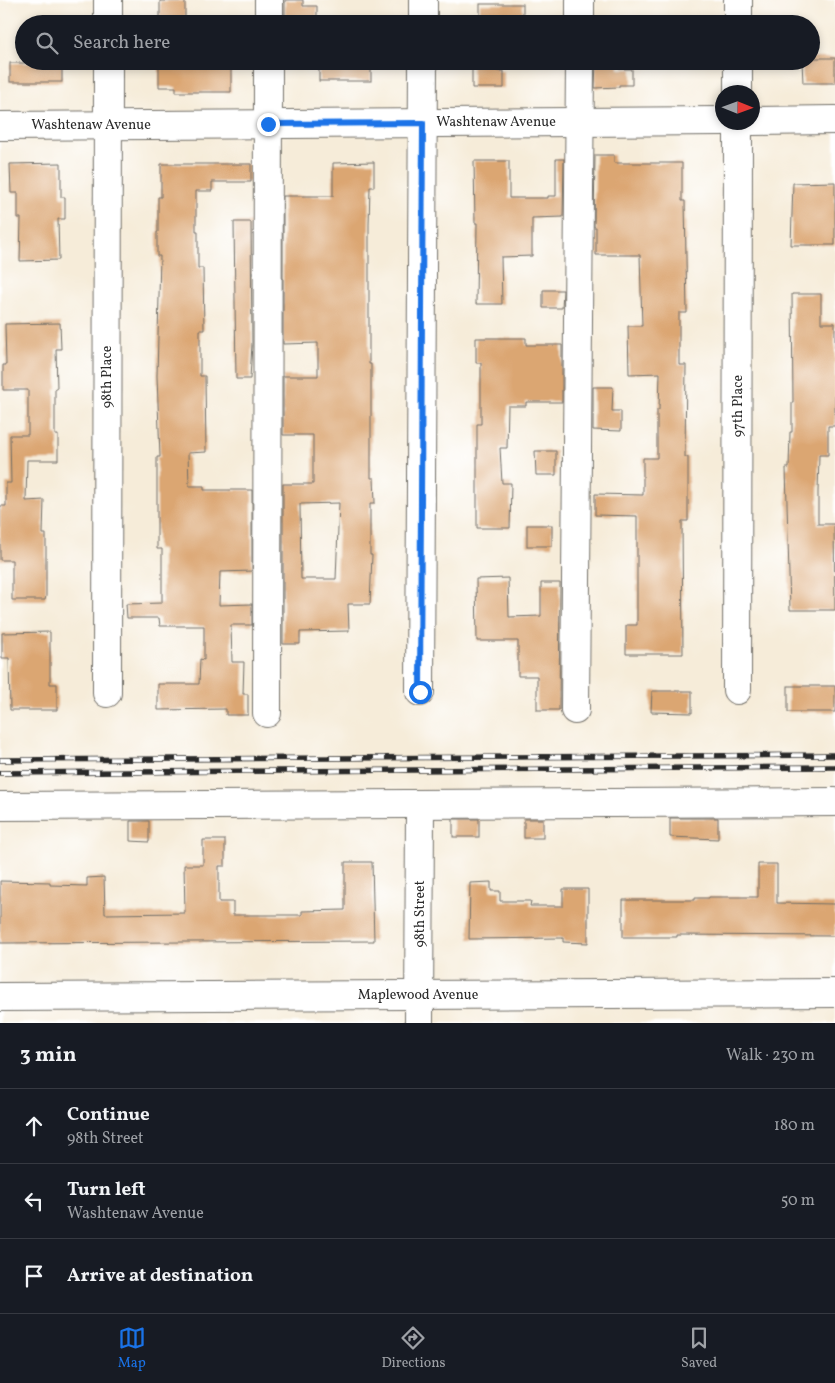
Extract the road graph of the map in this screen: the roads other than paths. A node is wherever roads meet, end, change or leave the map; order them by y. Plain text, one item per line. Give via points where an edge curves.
1 (108, 0) edge
2 (268, 0) edge
3 (423, 0) edge
4 (580, 0) edge
5 (738, 0) edge
6 (108, 15) edge
7 (268, 15) edge
8 (423, 15) edge
9 (580, 15) edge
10 (738, 15) edge
11 (108, 70) edge
12 (268, 70) edge
13 (423, 70) edge
14 (580, 70) edge
15 (738, 70) edge
16 (738, 85) edge
17 (835, 120) edge
18 (715, 121) edge
19 (760, 121) edge
20 (580, 122) junction
21 (423, 123) junction
22 (268, 124) junction
23 (108, 125) junction
24 (0, 126) edge
25 (738, 130) edge
26 (737, 690) dead end
27 (420, 692) dead end
28 (107, 693) dead end
29 (575, 710) dead end
30 (268, 714) dead end
31 (835, 802) edge
32 (420, 804) junction
33 (0, 806) edge
34 (835, 993) edge
35 (419, 995) junction
36 (0, 997) edge
37 (419, 1023) edge

1 - 6 street
2 - 7 street
3 - 8 street
4 - 9 street
5 - 10 street
11 - 23 street, 98th Place
12 - 22 street
13 - 21 street
14 - 20 street
15 - 16 street
17 - 19 street
18 - 20 street, Washtenaw Avenue
20 - 21 street, Washtenaw Avenue
20 - 29 street
21 - 22 street, Washtenaw Avenue
21 - 27 street
22 - 23 street, Washtenaw Avenue
22 - 30 street
23 - 24 street, Washtenaw Avenue
23 - 28 street, 98th Place
25 - 26 street, 97th Place
31 - 32 street
32 - 33 street
32 - 35 street, 98th Street
34 - 35 street, Maplewood Avenue
35 - 36 street, Maplewood Avenue
35 - 37 street, 98th Street

